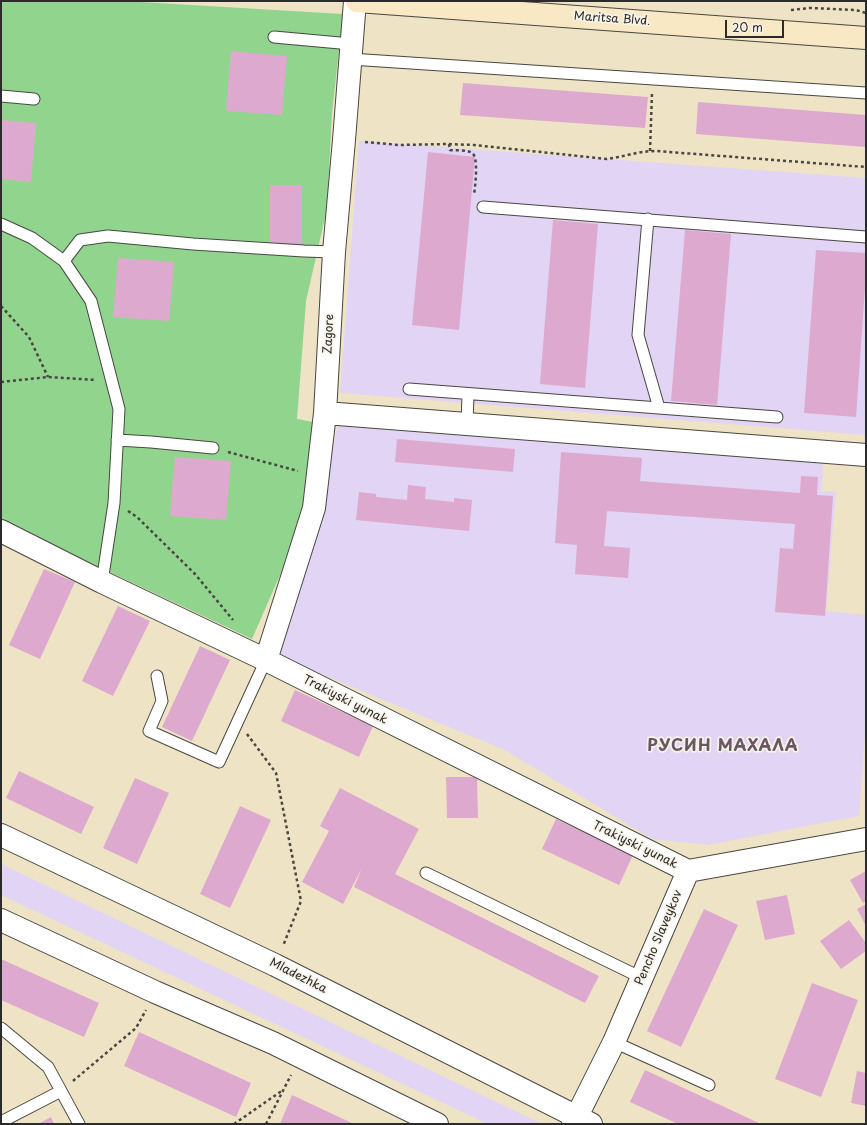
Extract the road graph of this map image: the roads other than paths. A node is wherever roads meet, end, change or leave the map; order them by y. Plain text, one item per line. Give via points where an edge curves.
1 (356, 1) edge
2 (274, 37) dead end
3 (866, 38) edge
4 (351, 52) junction
5 (866, 93) edge
6 (1, 96) edge
7 (34, 99) dead end
8 (483, 207) road end
9 (648, 219) junction
10 (1, 224) edge
11 (866, 237) edge
12 (334, 252) junction
13 (64, 262) junction
14 (409, 389) dead end
15 (468, 394) junction
16 (659, 408) junction
17 (325, 412) junction
18 (777, 417) dead end
19 (467, 424) junction
20 (117, 440) junction
21 (213, 448) road end
22 (866, 455) edge
23 (1, 532) edge
24 (102, 582) junction
25 (266, 660) junction
26 (157, 676) dead end
27 (1, 835) edge
28 (866, 839) edge
29 (688, 871) junction
30 (426, 873) dead end
31 (1, 920) edge
32 (642, 978) junction
33 (1, 1028) edge
34 (614, 1042) junction
35 (708, 1085) dead end
36 (61, 1091) junction
37 (1, 1122) edge
38 (580, 1122) edge
39 (79, 1124) edge
40 (437, 1124) edge

1 - 3 street, Maritsa Blvd.
1 - 4 street, Zagore
2 - 4 lane
4 - 5 lane via 652,79
4 - 12 street, Zagore
6 - 7 lane
8 - 9 lane
9 - 11 lane
9 - 16 lane via 638,335
10 - 13 lane via 32,238
12 - 13 lane via 108,236 80,240
12 - 17 street, Zagore
13 - 20 lane via 91,301 119,409
14 - 15 lane
15 - 16 lane
15 - 19 lane
16 - 18 lane
17 - 19 street
17 - 25 street, Zagore via 314,508
19 - 22 street
20 - 21 lane
20 - 24 lane via 114,503
23 - 24 street, Trakiyski yunak
24 - 25 street, Trakiyski yunak
25 - 26 lane via 219,762 149,731 162,701
25 - 29 street, Trakiyski yunak
27 - 38 street, Mladezhka via 275,965
28 - 29 street
29 - 32 street, Pencho Slaveykov
30 - 32 lane
31 - 40 street via 155,992 266,1040
32 - 34 street, Pencho Slaveykov
33 - 36 lane via 48,1067
34 - 35 lane
34 - 38 street, Pencho Slaveykov
36 - 37 lane
36 - 39 lane

